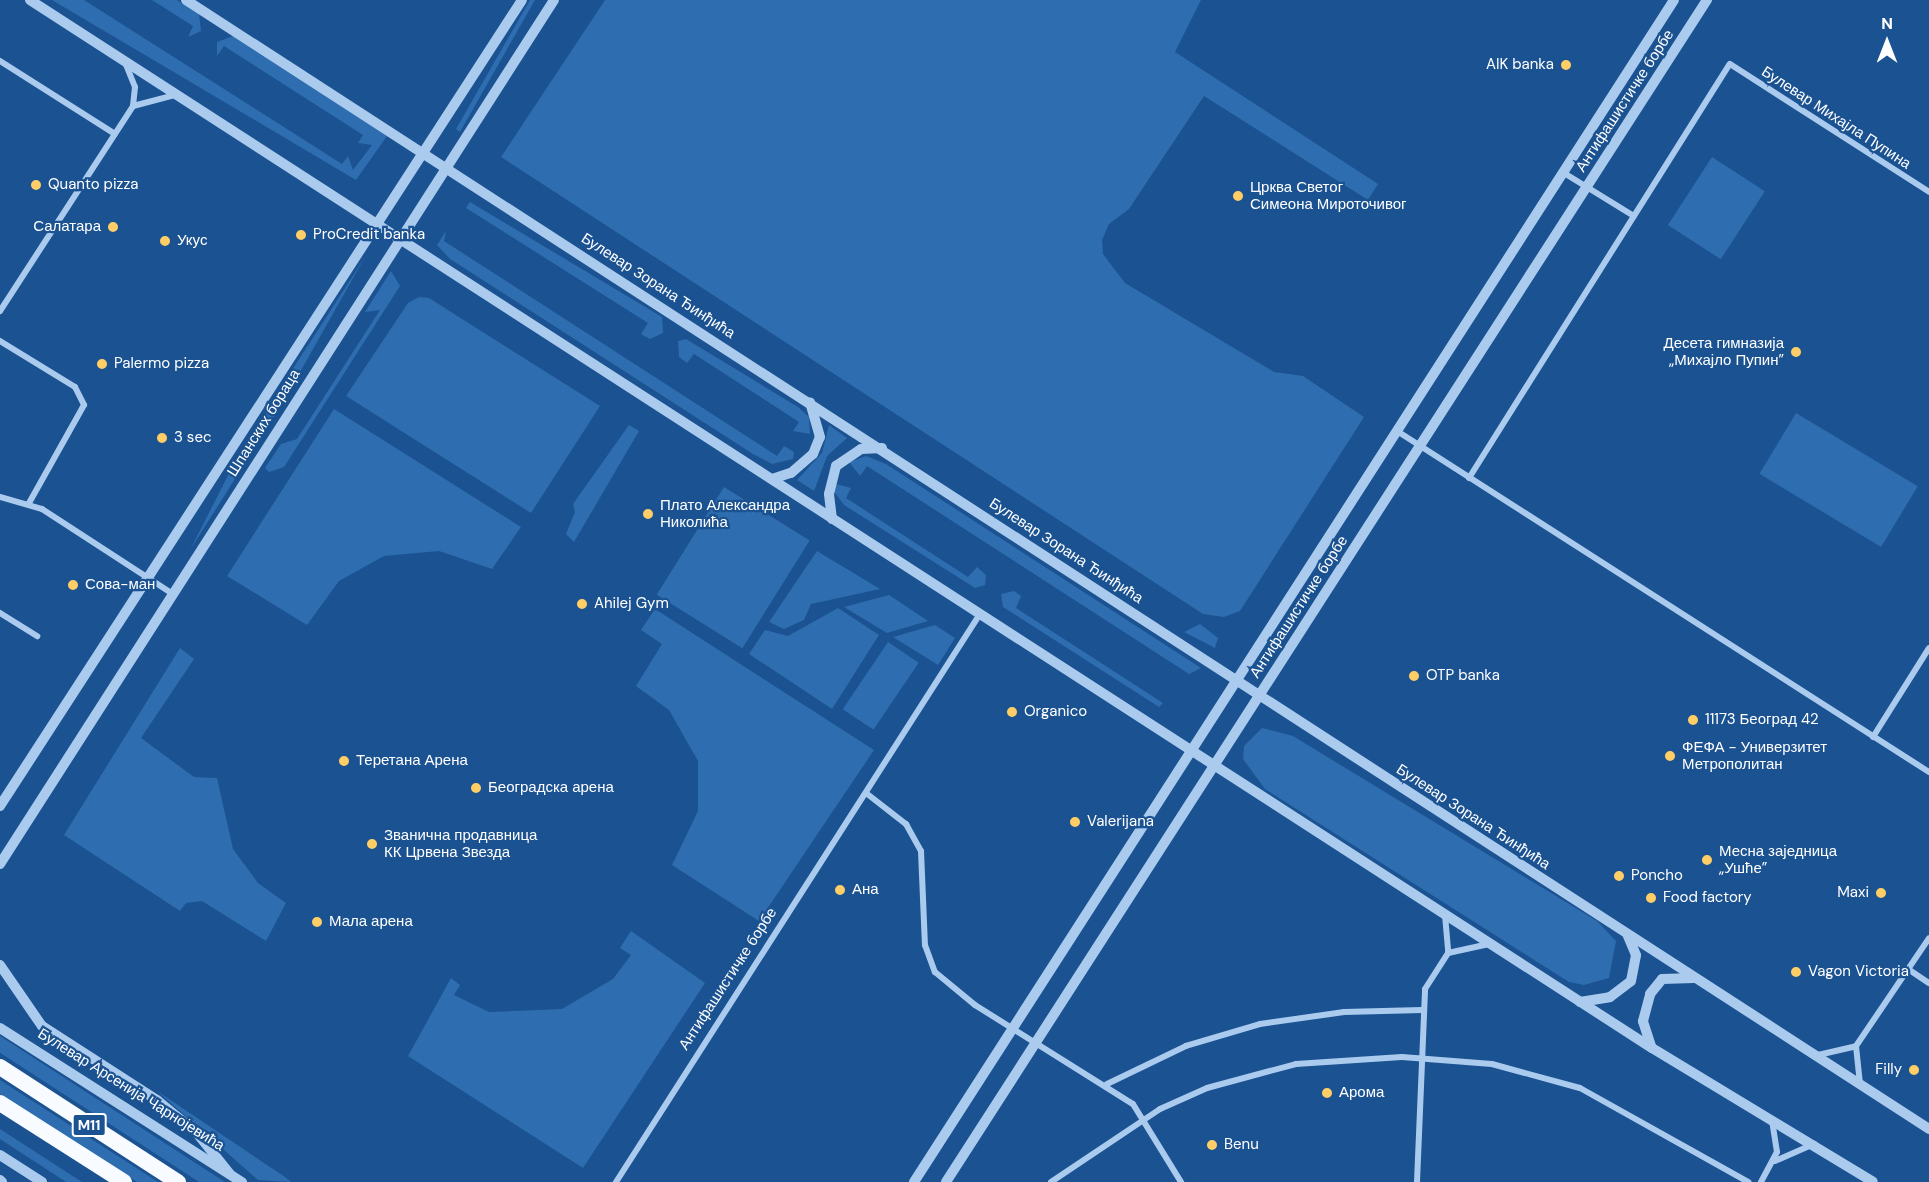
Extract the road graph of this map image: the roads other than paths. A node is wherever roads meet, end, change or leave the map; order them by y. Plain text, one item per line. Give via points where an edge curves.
1 (30, 0) edge
2 (186, 0) edge
3 (522, 0) edge
4 (554, 0) edge
5 (1674, 0) edge
6 (1707, 0) edge
7 (0, 61) edge
8 (125, 62) junction
9 (176, 95) junction
10 (133, 106) junction
11 (115, 134) junction
12 (425, 152) junction
13 (447, 167) junction
14 (1564, 173) junction
15 (1587, 187) junction
16 (1929, 192) edge
17 (1634, 216) junction
18 (379, 224) junction
19 (400, 238) junction
20 (0, 311) edge
21 (0, 341) edge
22 (809, 401) junction
23 (1397, 431) junction
24 (1420, 446) junction
25 (882, 448) junction
26 (1469, 478) junction
27 (772, 479) junction
28 (0, 497) edge
29 (28, 503) junction
30 (832, 519) junction
31 (147, 578) junction
32 (173, 594) junction
33 (0, 613) edge
34 (980, 614) junction
35 (37, 636) dead end
36 (1929, 648) edge
37 (1234, 681) junction
38 (1259, 697) junction
39 (1873, 737) junction
40 (1190, 751) junction
41 (1215, 767) junction
42 (1929, 772) edge
43 (866, 793) junction
44 (0, 806) edge
45 (0, 864) edge
46 (1445, 915) junction
47 (1627, 935) junction
48 (1929, 938) edge
49 (1489, 944) junction
50 (1448, 953) junction
51 (0, 965) edge
52 (1908, 969) junction
53 (1700, 980) junction
54 (1929, 983) edge
55 (1580, 1002) junction
56 (1422, 1010) junction
57 (1011, 1027) junction
58 (0, 1028) edge
59 (1037, 1043) junction
60 (1856, 1046) junction
61 (1652, 1048) junction
62 (1817, 1055) junction
63 (1421, 1057) junction
64 (0, 1067) edge
65 (1107, 1084) junction
66 (1860, 1084) junction
67 (0, 1103) edge
68 (1771, 1118) junction
69 (1145, 1119) junction
70 (1929, 1129) edge
71 (1814, 1144) junction
72 (0, 1155) edge
73 (1775, 1161) junction
74 (230, 1174) junction
75 (42, 1182) edge
76 (124, 1182) edge
77 (178, 1182) edge
78 (242, 1182) edge
79 (616, 1182) edge
80 (914, 1182) edge
81 (946, 1182) edge
82 (1050, 1182) edge
83 (1181, 1182) edge
84 (1418, 1182) edge
85 (1748, 1182) edge
86 (1761, 1182) edge
87 (1873, 1182) edge

1 - 8 street
2 - 12 street, Булевар Зорана Ђинђића
3 - 12 street, Шпанских бораца
4 - 13 street, Шпанских бораца
5 - 14 street, Антифашистичке борбе
6 - 15 street, Антифашистичке борбе
7 - 11 street
8 - 9 street
8 - 10 street via 135,87
9 - 10 street
9 - 18 street
10 - 11 street
11 - 20 street
12 - 13 street, Булевар Зорана Ђинђића
12 - 18 street, Шпанских бораца
13 - 19 street, Шпанских бораца
13 - 22 street, Булевар Зорана Ђинђића
14 - 15 street, Антифашистичке борбе
14 - 23 street, Антифашистичке борбе
15 - 17 street, Антифашистичке борбе
15 - 24 street, Антифашистичке борбе
16 - 17 street, Булевар Михајла Пупина via 1730,64
17 - 26 street
18 - 19 street
18 - 31 street, Шпанских бораца
19 - 27 street
19 - 32 street, Шпанских бораца
21 - 29 street via 75,387 84,405
22 - 25 street, Булевар Зорана Ђинђића
22 - 27 street via 820,437 813,454 791,473
23 - 24 street
23 - 37 street, Антифашистичке борбе
24 - 26 street
24 - 38 street, Антифашистичке борбе
25 - 30 street via 861,449 836,466 828,494
25 - 37 street, Булевар Зорана Ђинђића
26 - 39 street
27 - 30 street
28 - 29 street
29 - 31 street
30 - 34 street
31 - 32 street
31 - 44 street, Шпанских бораца
32 - 45 street, Шпанских бораца
33 - 35 street
34 - 40 street
34 - 43 street, Антифашистичке борбе
36 - 39 street
37 - 38 street, Булевар Зорана Ђинђића
37 - 40 street, Антифашистичке борбе
38 - 41 street, Антифашистичке борбе
38 - 47 street, Булевар Зорана Ђинђића
39 - 42 street
40 - 41 street
40 - 57 street, Антифашистичке борбе
41 - 46 street
41 - 59 street, Антифашистичке борбе
43 - 57 street via 906,824 921,852 926,945 935,972
43 - 79 street, Антифашистичке борбе
46 - 49 street
46 - 50 street
47 - 53 street, Булевар Зорана Ђинђића
47 - 55 street via 1636,955 1631,981 1610,997
48 - 52 street
49 - 50 street
49 - 55 street
50 - 56 street via 1427,982
51 - 74 street via 42,1026 157,1100 197,1133
52 - 54 street
52 - 60 street
53 - 61 street via 1662,979 1650,994 1642,1021
53 - 62 street, Булевар Зорана Ђинђића
55 - 61 street
56 - 63 street
56 - 65 street via 1344,1012 1260,1024 1186,1046
57 - 59 street
57 - 80 street, Антифашистичке борбе
58 - 74 street, Булевар Арсенија Чарнојевића
59 - 65 street
59 - 81 street, Антифашистичке борбе
60 - 62 street
60 - 66 street
61 - 68 street
62 - 66 street, Булевар Зорана Ђинђића
63 - 69 street via 1324,1060 1267,1070 1177,1100
63 - 84 street
63 - 85 street via 1492,1064 1580,1088
64 - 77 highway, M11
65 - 69 street
66 - 70 street, Булевар Зорана Ђинђића
67 - 76 highway, M11
68 - 71 street
68 - 73 street
69 - 82 street
69 - 83 street
71 - 73 street
71 - 87 street
72 - 75 street
73 - 86 street
74 - 78 street, Булевар Арсенија Чарнојевића

